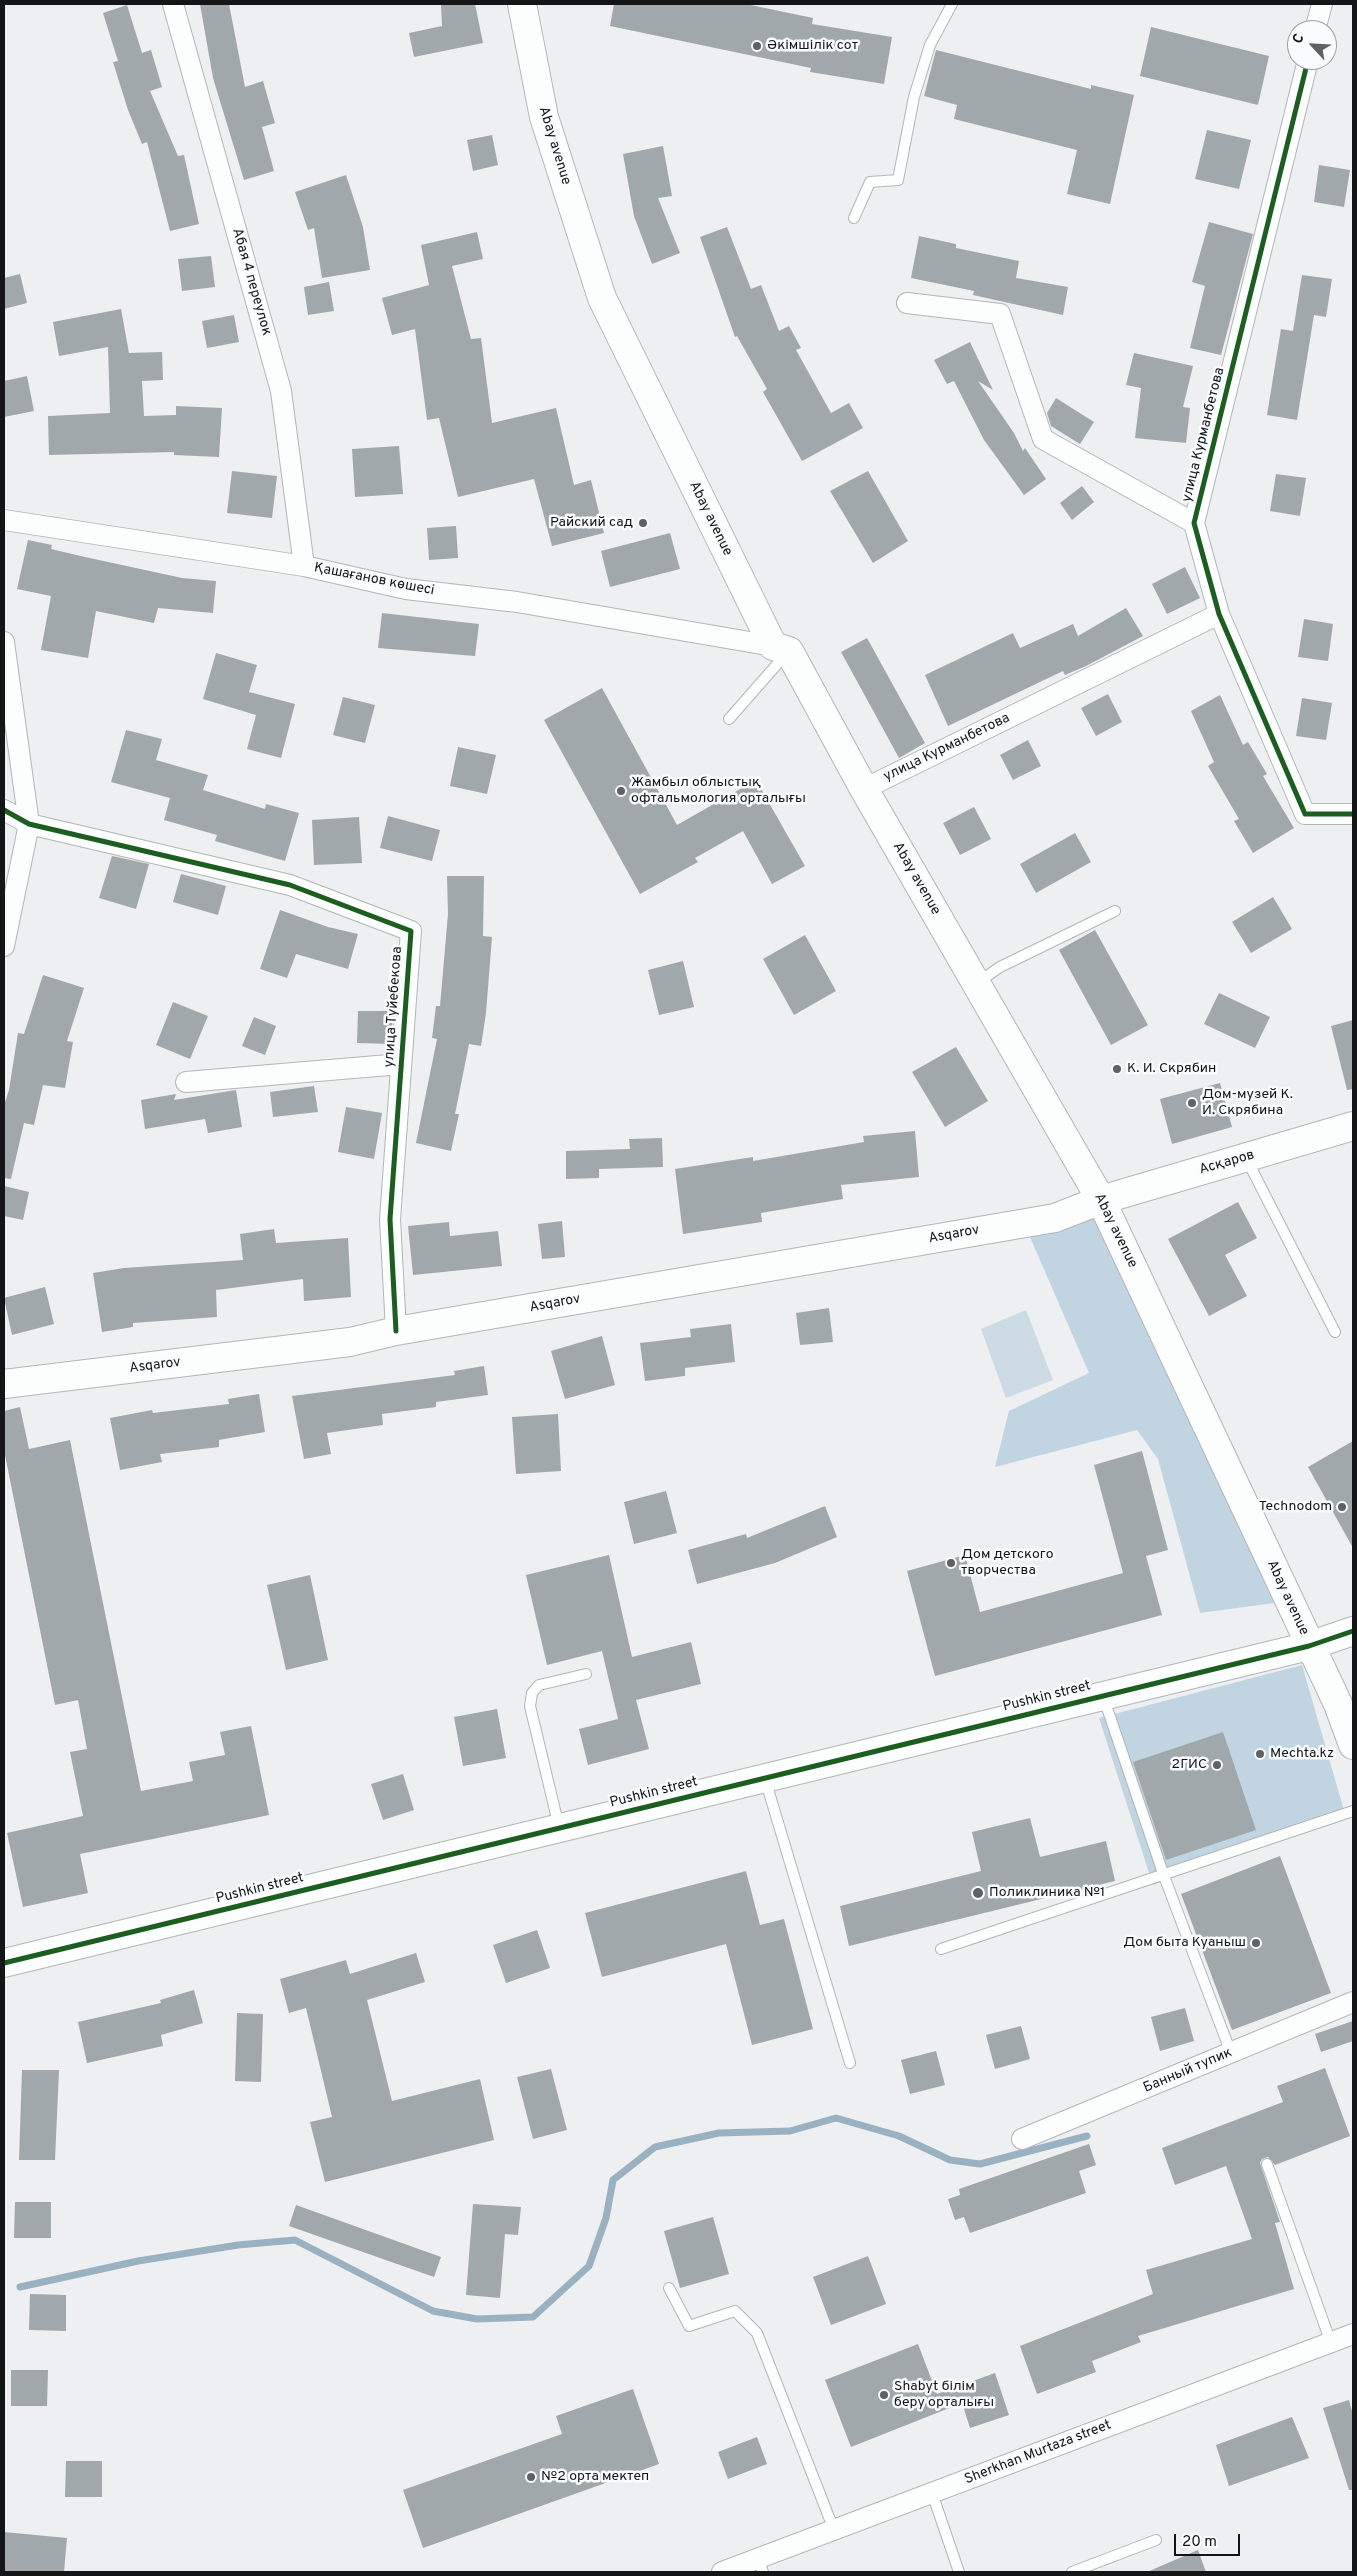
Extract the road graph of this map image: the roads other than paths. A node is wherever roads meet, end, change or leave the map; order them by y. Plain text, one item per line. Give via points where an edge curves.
1 (173, 4) edge
2 (522, 4) edge
3 (952, 4) edge
4 (1322, 4) edge
5 (1318, 20) edge
6 (1306, 70) edge
7 (854, 218) dead end
8 (907, 304) dead end
9 (4, 520) edge
10 (1194, 523) junction
11 (304, 566) junction
12 (1218, 614) junction
13 (4, 642) edge
14 (781, 648) junction
15 (729, 719) dead end
16 (864, 789) junction
17 (4, 810) edge
18 (1353, 814) edge
19 (29, 824) junction
20 (1115, 912) dead end
21 (4, 946) edge
22 (976, 984) junction
23 (401, 1064) junction
24 (186, 1082) dead end
25 (1353, 1126) edge
26 (1246, 1158) junction
27 (1101, 1200) junction
28 (396, 1331) junction
29 (1335, 1332) dead end
30 (4, 1384) edge
31 (1353, 1631) edge
32 (1309, 1646) junction
33 (586, 1674) dead end
34 (1102, 1695) junction
35 (1353, 1745) edge
36 (764, 1777) junction
37 (1353, 1812) edge
38 (559, 1827) junction
39 (1164, 1876) junction
40 (941, 1949) dead end
41 (4, 1963) edge
42 (1353, 2002) edge
43 (1231, 2053) junction
44 (850, 2063) dead end
45 (1022, 2139) dead end
46 (1267, 2164) dead end
47 (669, 2288) dead end
48 (1353, 2334) edge
49 (1331, 2343) junction
50 (932, 2493) junction
51 (834, 2530) junction
52 (1156, 2540) dead end
53 (761, 2566) edge
54 (722, 2572) edge
55 (960, 2572) edge
56 (1072, 2572) edge

1 - 11 street, Абая 4 переулок via 281,391
2 - 14 main road, Abay avenue via 544,117 602,298
3 - 7 lane via 927,54 914,98 898,180 870,182
4 - 5 street
6 - 10 street, улица Курманбетова
8 - 10 street, улица Курманбетова via 1000,314 1043,439
9 - 11 street, Қашағанов көшесі
10 - 12 street, улица Курманбетова
11 - 14 street, Қашағанов көшесі via 406,589 517,602
12 - 16 street, улица Курманбетова
12 - 18 street, улица Курманбетова via 1305,814
13 - 19 street
14 - 15 lane
14 - 16 main road, Abay avenue
16 - 22 main road, Abay avenue
17 - 19 street
19 - 21 street
19 - 23 street, улица Туйебекова via 290,885 411,931
20 - 22 lane via 1000,967
22 - 27 main road, Abay avenue
23 - 24 street
23 - 28 street, улица Туйебекова via 390,1219
25 - 26 main road, Асқаров
26 - 27 main road, Асқаров
26 - 29 lane
27 - 28 main road, Asqarov via 1055,1218
27 - 32 main road, Abay avenue
28 - 30 main road, Asqarov via 350,1342
31 - 32 main road, Pushkin street
32 - 34 main road, Pushkin street
32 - 35 main road, Abay avenue via 1338,1704
33 - 38 lane via 539,1685 532,1693 530,1706
34 - 36 main road, Pushkin street
34 - 39 lane
36 - 38 main road, Pushkin street
36 - 44 lane
37 - 39 lane
38 - 41 main road, Pushkin street
39 - 40 lane
39 - 43 lane
42 - 43 street, Банный тупик
43 - 45 street, Банный тупик
46 - 49 lane
47 - 51 lane via 689,2326 735,2311 757,2333
48 - 49 street, Sherkhan Murtaza street
49 - 50 street, Sherkhan Murtaza street
50 - 51 street, Sherkhan Murtaza street
50 - 55 lane
51 - 53 street, Sherkhan Murtaza street
52 - 56 lane
53 - 54 street, Sherkhan Murtaza street

